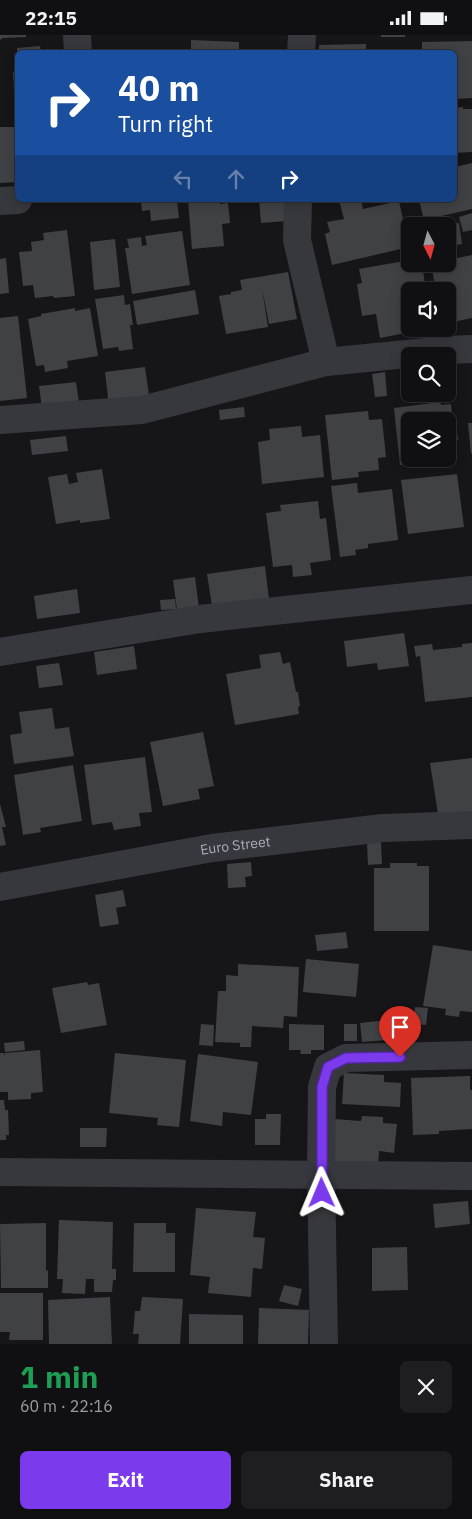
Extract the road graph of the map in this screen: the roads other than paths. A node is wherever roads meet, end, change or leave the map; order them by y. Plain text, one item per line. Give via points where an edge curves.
1 (77, 35) edge
2 (302, 35) edge
3 (78, 50) edge
4 (301, 50) edge
5 (15, 200) edge
6 (0, 201) edge
7 (298, 202) edge
8 (472, 349) edge
9 (326, 362) junction
10 (0, 420) edge
11 (472, 590) edge
12 (0, 652) edge
13 (472, 825) edge
14 (0, 887) edge
15 (472, 1055) edge
16 (0, 1172) edge
17 (321, 1174) junction
18 (472, 1176) edge
19 (324, 1344) edge

1 - 3 street
2 - 4 street
5 - 6 street
7 - 9 street via 297,240
8 - 9 street
9 - 10 street via 142,410
11 - 12 street via 200,619
13 - 14 street, Euro Street via 383,828 212,849
15 - 17 street via 346,1058 328,1067 322,1087
16 - 17 street
17 - 18 street
17 - 19 street

